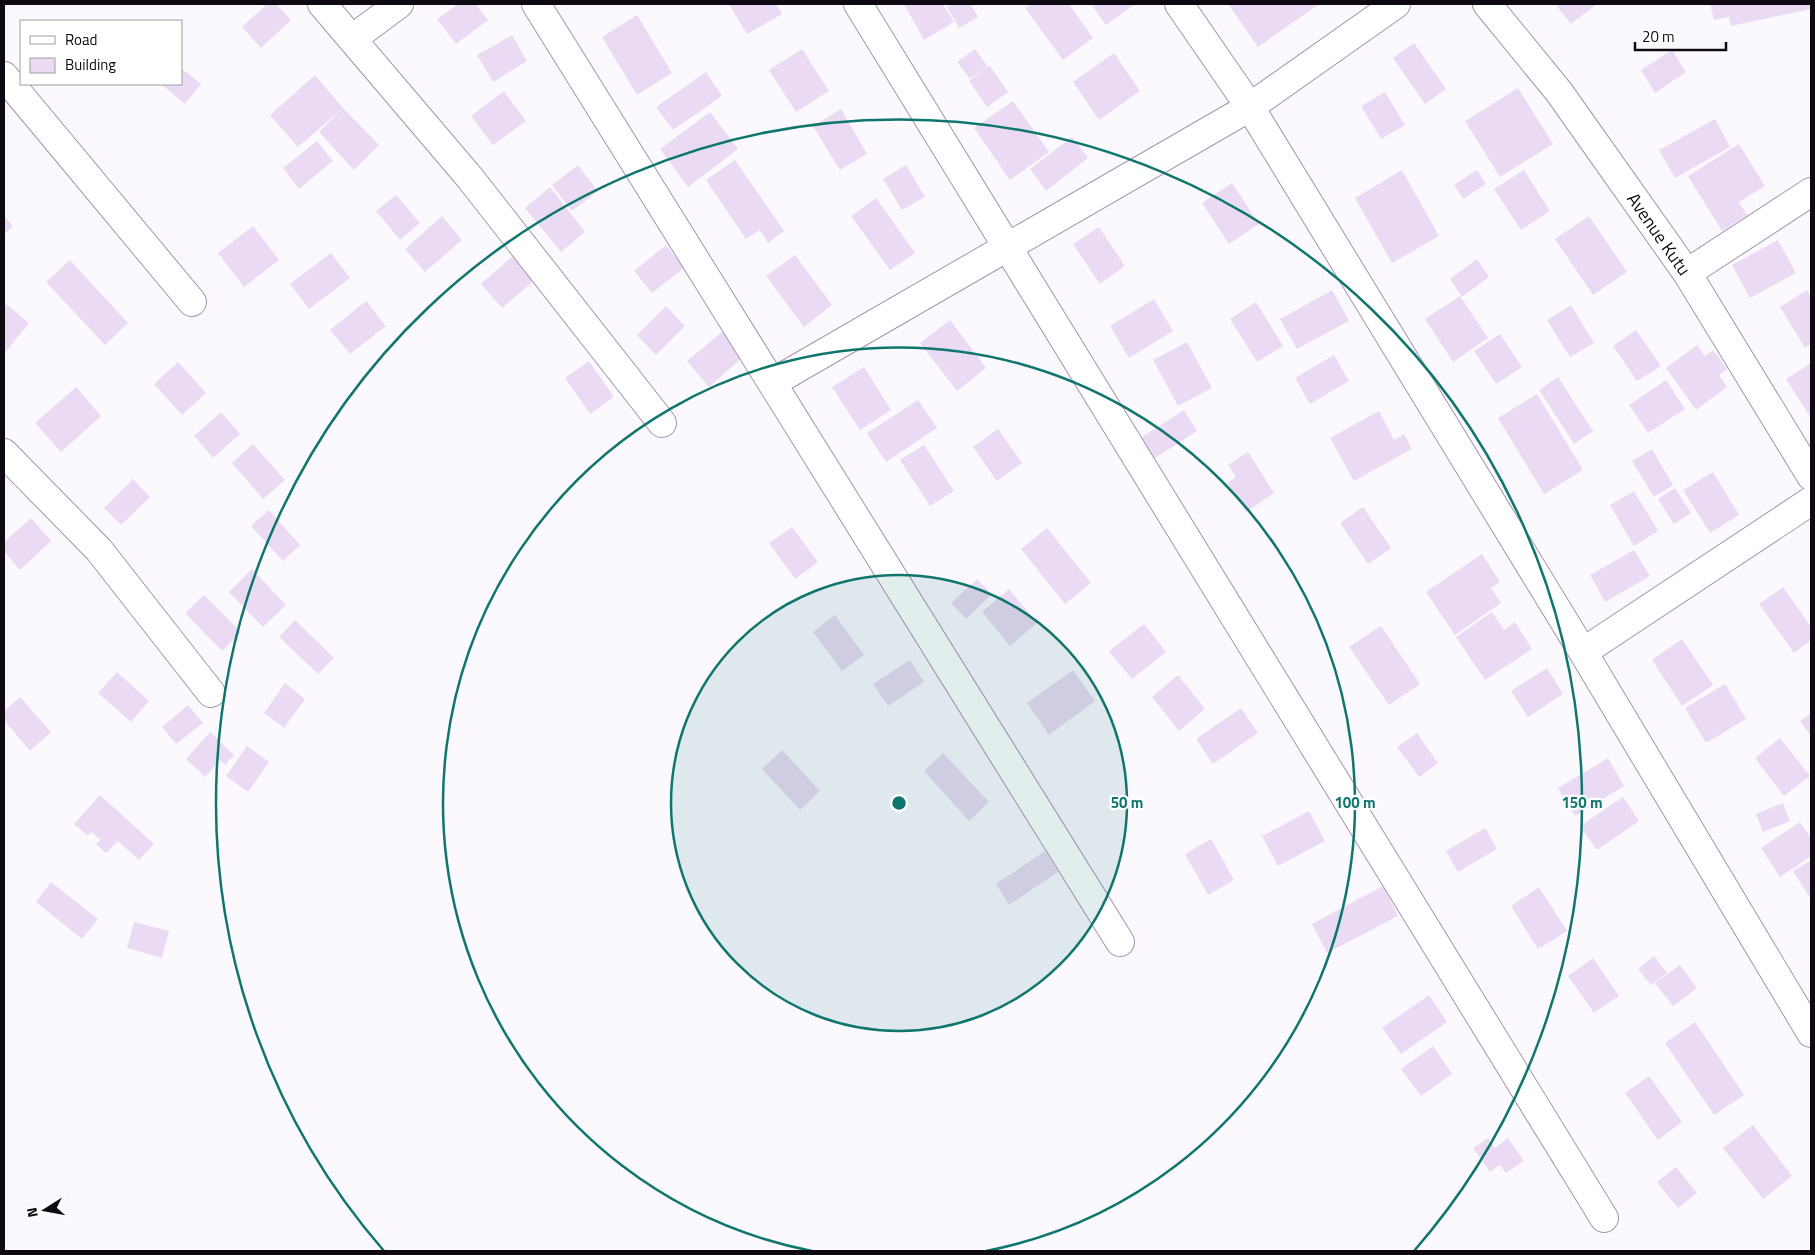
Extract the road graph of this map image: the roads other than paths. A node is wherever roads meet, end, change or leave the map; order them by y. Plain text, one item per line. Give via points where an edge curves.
1 (322, 4) edge
2 (399, 4) edge
3 (536, 4) edge
4 (858, 4) edge
5 (1179, 4) edge
6 (1396, 4) edge
7 (1489, 4) edge
8 (352, 40) junction
9 (4, 76) edge
10 (1250, 107) junction
11 (1811, 192) edge
12 (1007, 249) junction
13 (1687, 272) junction
14 (192, 302) dead end
15 (772, 383) junction
16 (662, 423) dead end
17 (4, 453) edge
18 (1811, 476) edge
19 (1811, 501) edge
20 (1583, 652) junction
21 (211, 693) dead end
22 (1120, 942) dead end
23 (1811, 1033) edge
24 (1604, 1218) dead end

1 - 8 street
2 - 8 street
3 - 15 street
4 - 12 street
5 - 10 street
6 - 10 street
7 - 13 street, Avenue Kutu via 1558,92
8 - 16 street via 470,178
9 - 14 street
10 - 12 street
10 - 20 street
11 - 13 street
12 - 15 street
12 - 24 street
13 - 18 street, Avenue Kutu
15 - 22 street
17 - 21 street via 99,550
19 - 20 street
20 - 23 street

